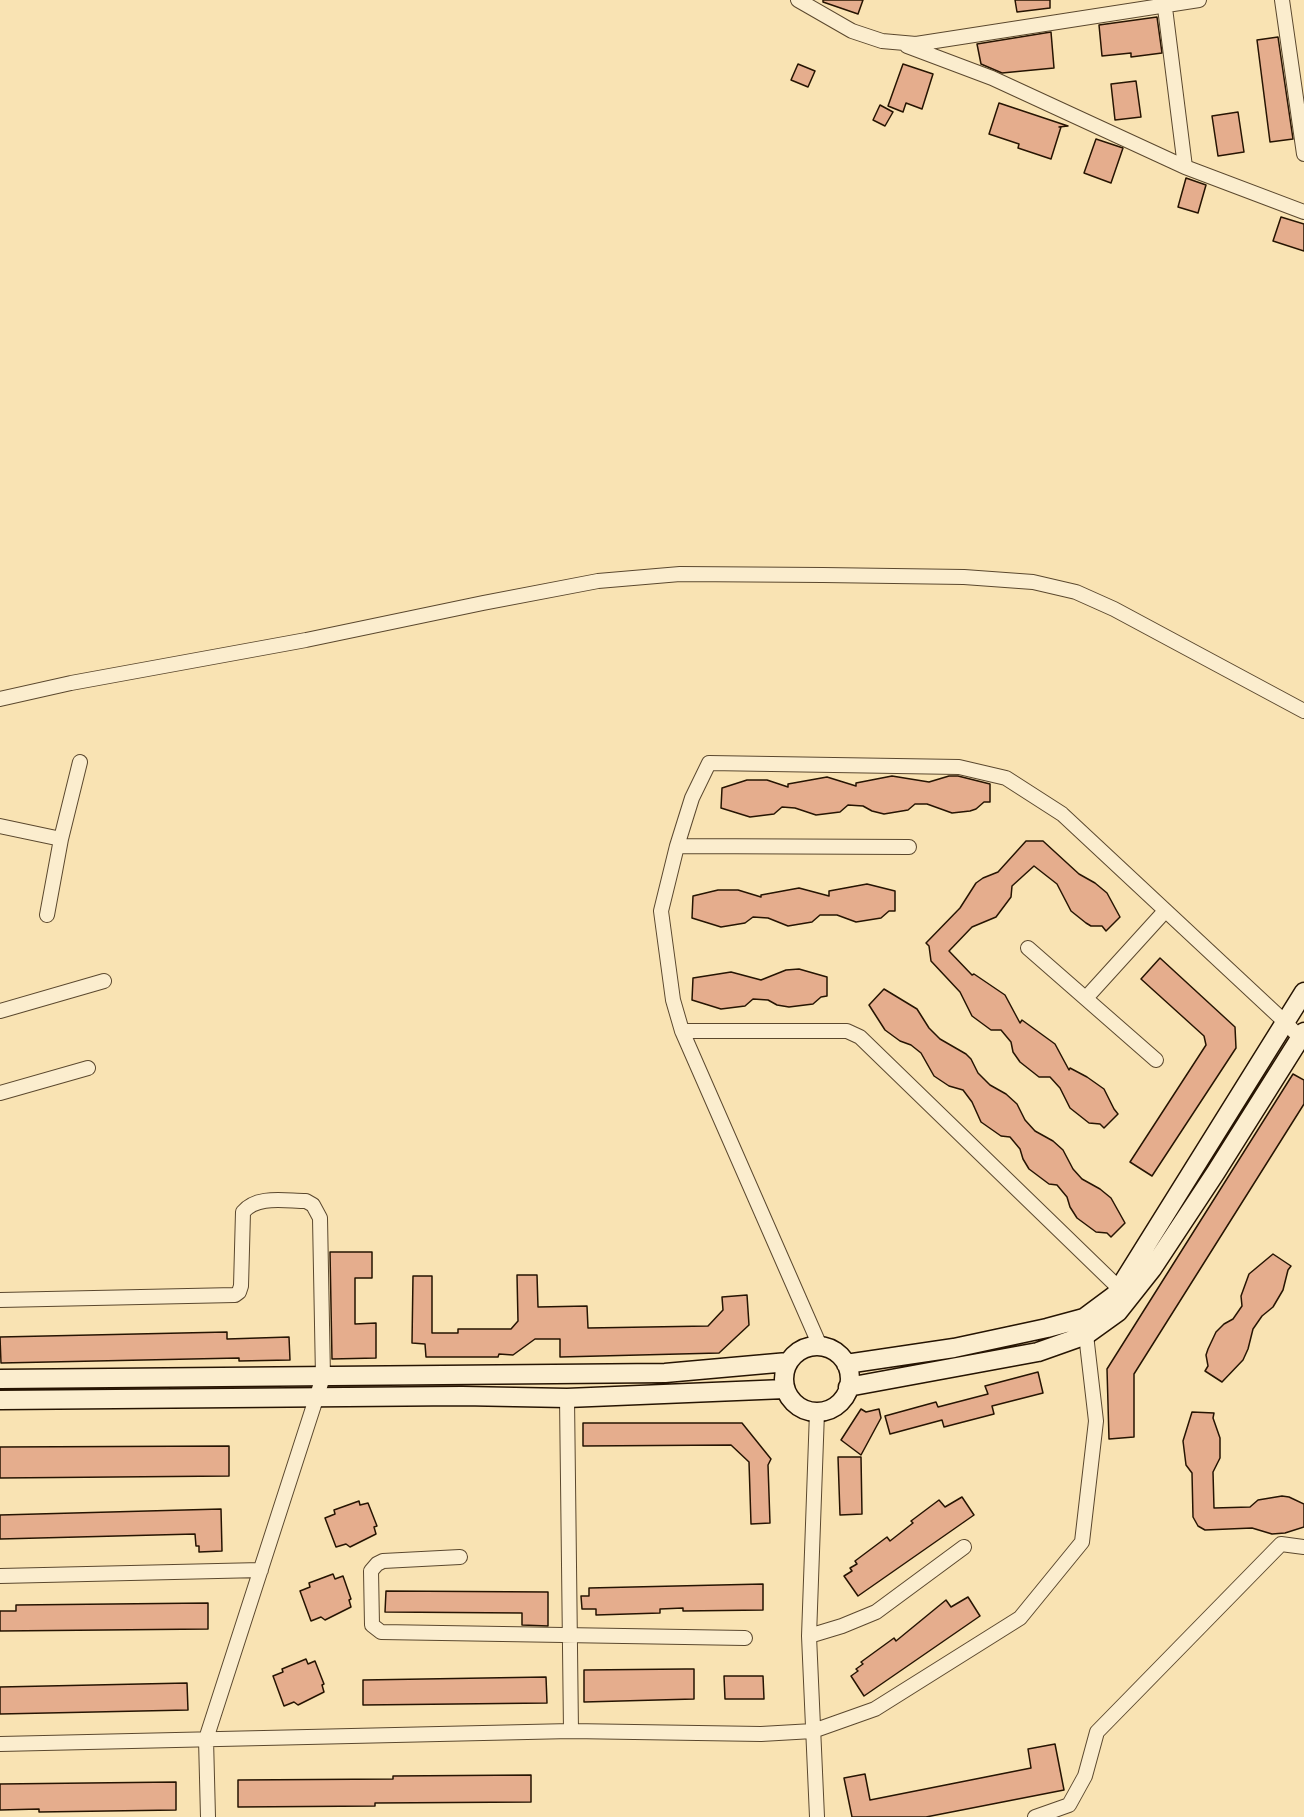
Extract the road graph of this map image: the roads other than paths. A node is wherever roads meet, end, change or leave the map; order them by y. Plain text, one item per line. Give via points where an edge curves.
1 (798, 0) edge
2 (1199, 0) edge
3 (1282, 0) edge
4 (1164, 3) edge
5 (899, 43) junction
6 (1304, 154) edge
7 (1185, 167) junction
8 (1304, 212) edge
9 (0, 699) edge
10 (1304, 711) edge
11 (80, 762) dead end
12 (0, 826) edge
13 (61, 839) junction
14 (677, 846) junction
15 (909, 846) dead end
16 (1166, 911) junction
17 (48, 915) dead end
18 (1028, 948) dead end
19 (104, 981) dead end
20 (1304, 992) edge
21 (1086, 998) junction
22 (0, 1011) edge
23 (1285, 1022) junction
24 (682, 1031) junction
25 (1303, 1037) edge
26 (1156, 1060) dead end
27 (88, 1068) dead end
28 (0, 1093) edge
29 (1124, 1294) junction
30 (0, 1300) edge
31 (1085, 1326) junction
32 (820, 1346) junction
33 (788, 1362) junction
34 (846, 1364) junction
35 (323, 1377) junction
36 (0, 1379) edge
37 (848, 1387) junction
38 (785, 1389) junction
39 (316, 1398) junction
40 (567, 1398) junction
41 (0, 1400) edge
42 (817, 1412) junction
43 (964, 1547) dead end
44 (1304, 1547) edge
45 (460, 1557) dead end
46 (261, 1570) junction
47 (0, 1576) edge
48 (570, 1635) junction
49 (809, 1636) junction
50 (745, 1638) dead end
51 (571, 1731) junction
52 (813, 1731) junction
53 (206, 1739) junction
54 (0, 1744) edge
55 (208, 1817) edge
56 (817, 1817) edge
57 (1035, 1817) edge

1 - 5 street via 852,31
2 - 4 street
3 - 6 street
4 - 5 street via 915,44
4 - 7 street
5 - 7 street via 992,78
7 - 8 street
9 - 10 street via 598,582 680,574 811,574 964,577 1033,582 1076,592
11 - 13 street
12 - 13 street
13 - 17 street
14 - 15 street
14 - 16 street via 692,798 709,763 959,767 1006,778 1062,814
14 - 24 street via 661,911 673,1000
16 - 21 street
16 - 23 street
18 - 21 street
19 - 22 street
20 - 23 main road
21 - 26 street
23 - 25 street
23 - 29 main road
24 - 29 street via 847,1031 860,1037
24 - 32 street
25 - 29 main road via 1216,1172
27 - 28 street
29 - 31 main road via 1115,1295
30 - 35 street via 235,1295 241,1286 243,1212 259,1201 306,1201 320,1218
31 - 34 main road via 1047,1328 954,1348
31 - 37 main road via 1038,1352
31 - 52 street via 1096,1421 1082,1542 1020,1618 875,1709
32 - 33 main road via 801,1349
32 - 34 main road via 835,1351
33 - 35 main road via 665,1373
33 - 38 main road
34 - 37 main road
35 - 36 main road
35 - 39 street
37 - 42 main road via 840,1402
38 - 40 main road
38 - 42 main road via 794,1403
39 - 40 main road
39 - 41 main road
39 - 46 street
40 - 48 street
42 - 49 street
43 - 49 street via 876,1612
44 - 57 street via 1281,1544 1097,1732 1085,1776 1070,1805
45 - 48 street via 377,1564 371,1571 372,1625 381,1632
46 - 47 street
46 - 53 street
48 - 50 street
48 - 51 street
49 - 52 street
51 - 52 street
51 - 53 street
52 - 56 street
53 - 54 street
53 - 55 street

